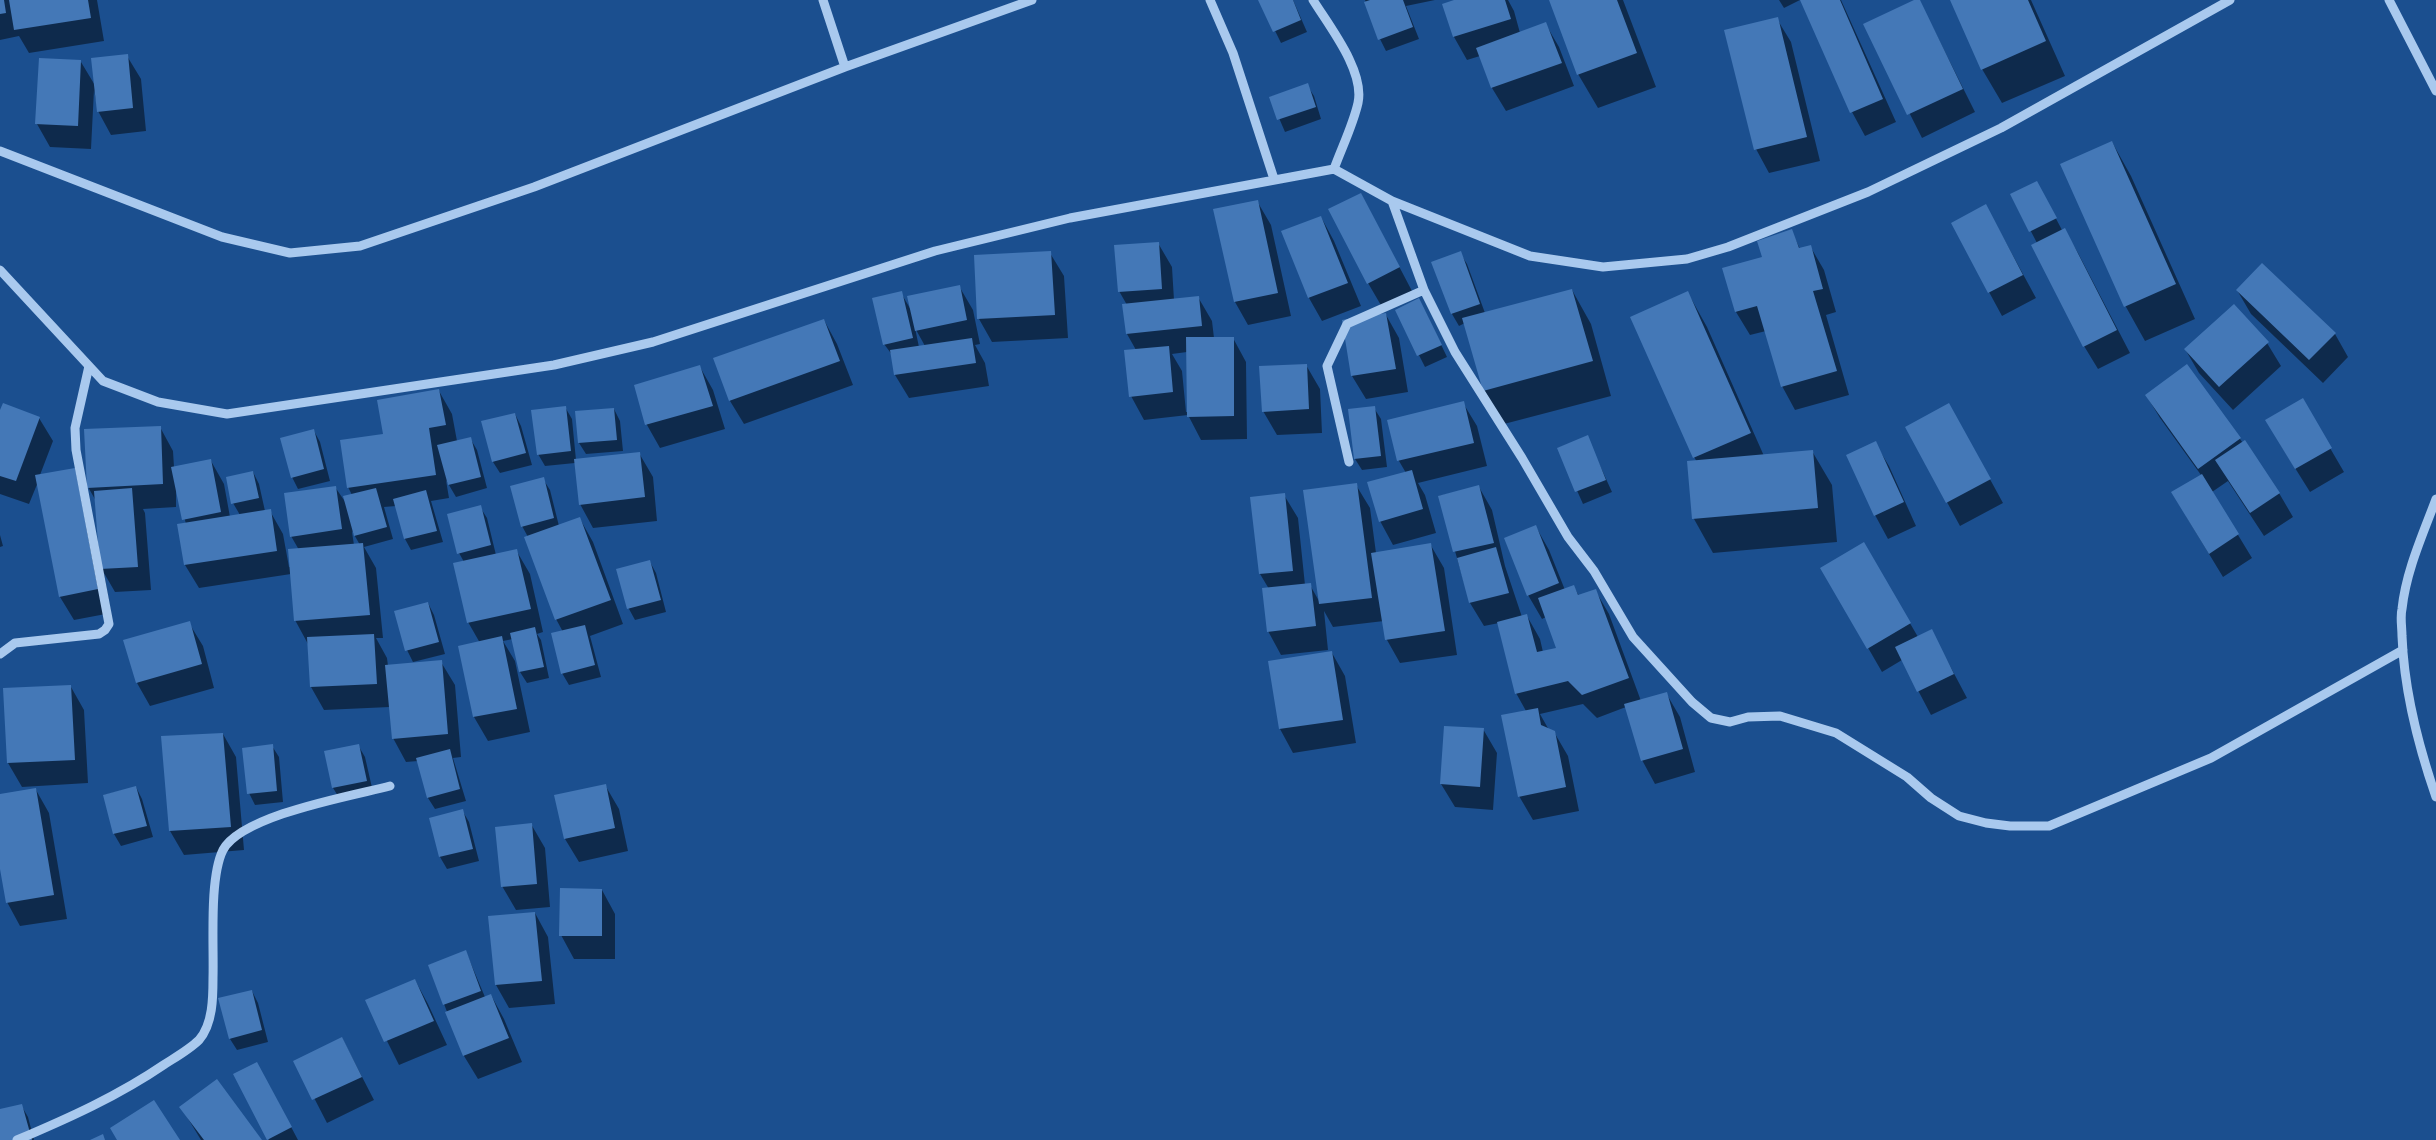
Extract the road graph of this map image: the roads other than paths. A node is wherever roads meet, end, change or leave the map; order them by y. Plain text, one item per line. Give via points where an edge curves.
1 (823, 0) edge
2 (1032, 0) edge
3 (1210, 0) edge
4 (1313, 0) edge
5 (2230, 0) edge
6 (2389, 0) edge
7 (845, 67) junction
8 (2436, 91) edge
9 (0, 151) edge
10 (1334, 168) junction
11 (1274, 179) junction
12 (1392, 201) junction
13 (0, 270) edge
14 (1424, 290) junction
15 (90, 366) junction
16 (1349, 462) dead end
17 (2436, 499) edge
18 (2403, 650) junction
19 (0, 654) edge
20 (390, 786) dead end
21 (2436, 797) edge
22 (17, 1140) edge

1 - 7 street
2 - 7 street
3 - 11 street via 1233,53
4 - 10 street via 1344,50 1358,84 1358,102
5 - 12 street via 2001,128 1904,175 1788,224 1687,259 1603,267 1530,256
6 - 8 street
7 - 9 street via 534,187 378,240 360,246 290,253 222,237
10 - 11 street
10 - 12 street
11 - 15 street via 1070,218 935,251 653,342 554,365 227,414 158,402 103,380
12 - 14 street
13 - 15 street
14 - 16 street via 1347,324 1327,366
14 - 18 street via 1456,352 1633,638 1692,702 1711,718 1720,721 1780,716 1836,733 1907,777 1959,816 2010,826 2049,826 2211,758
15 - 19 street via 75,428 76,450 109,624 99,634 15,643
17 - 18 street via 2417,549 2402,609
18 - 21 street via 2421,753
20 - 22 street via 271,818 236,835 224,850 216,874 213,995 208,1024 199,1039 134,1085 86,1111

